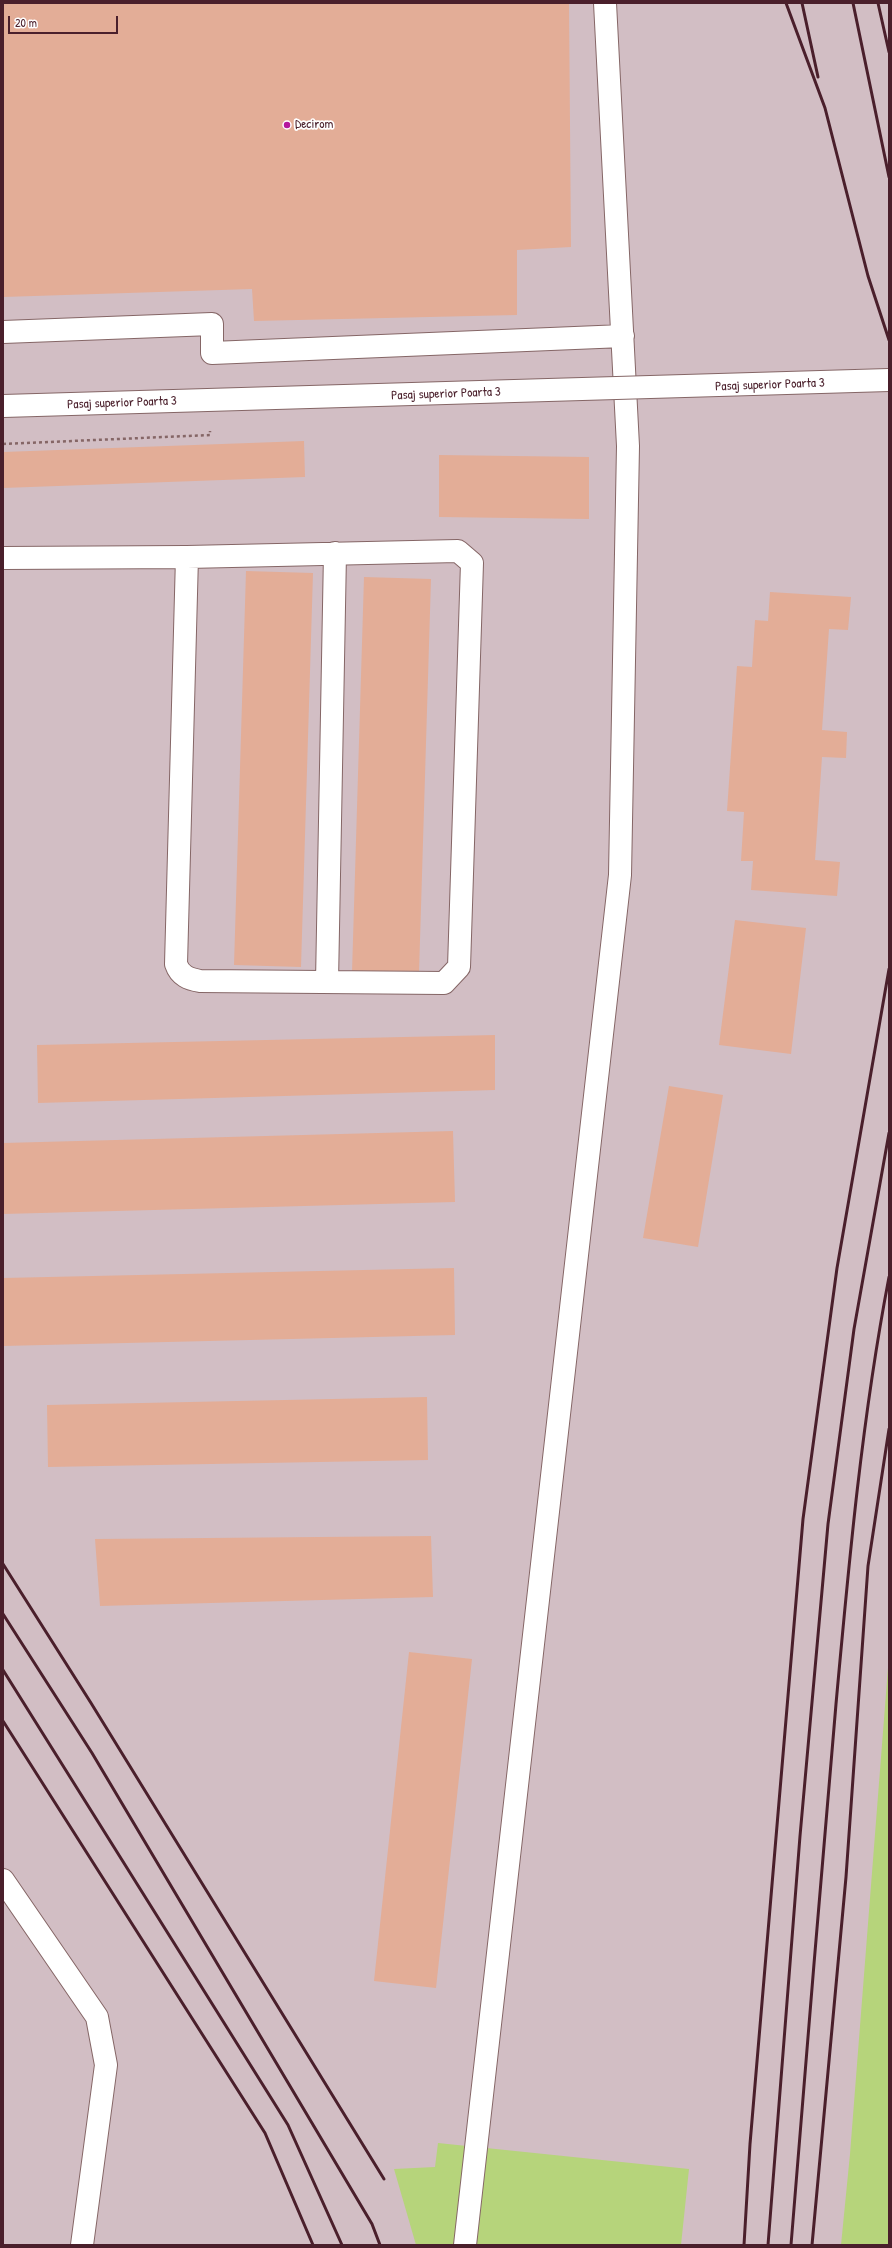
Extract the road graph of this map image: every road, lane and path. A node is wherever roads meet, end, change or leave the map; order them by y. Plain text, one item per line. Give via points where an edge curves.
1 (605, 3) edge
2 (3, 332) edge
3 (623, 336) junction
4 (889, 380) edge
5 (3, 406) edge
6 (336, 553) junction
7 (187, 557) junction
8 (3, 558) edge
9 (327, 982) junction
10 (3, 1880) edge
11 (82, 2245) edge
12 (465, 2245) edge

1 - 3 lane
2 - 3 lane via 212,324 212,353
3 - 12 lane via 628,446 620,875
4 - 5 lane, Pasaj superior Poarta 3, bridge
6 - 7 lane
6 - 9 lane
6 - 9 lane via 458,551 472,563 459,967 444,983
7 - 8 lane
7 - 9 lane via 176,964 178,971 190,979 200,981
10 - 11 lane via 97,2017 106,2065

